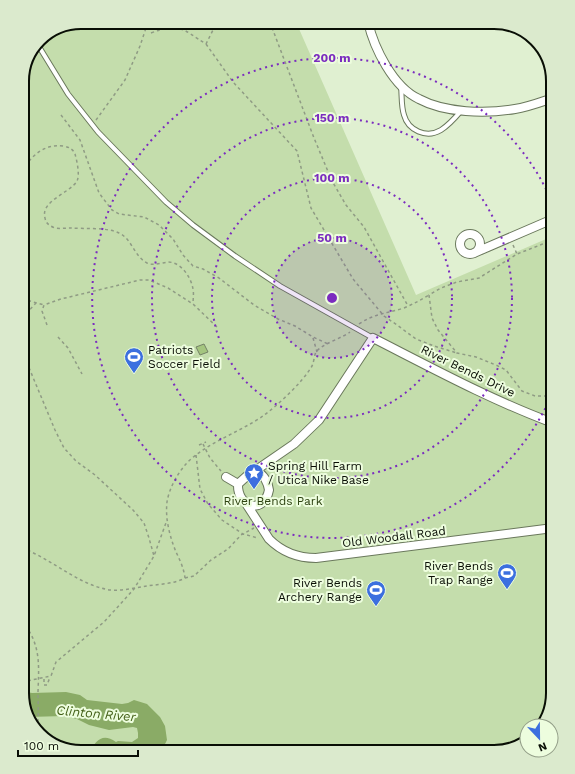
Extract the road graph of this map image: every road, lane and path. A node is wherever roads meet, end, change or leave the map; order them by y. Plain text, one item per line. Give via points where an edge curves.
1 (146, 29) edge
2 (162, 29) edge
3 (183, 29) edge
4 (214, 29) edge
5 (273, 29) edge
6 (371, 29) edge
7 (151, 33) dead end
8 (206, 44) junction
9 (40, 49) edge
10 (401, 86) junction
11 (546, 100) edge
12 (461, 110) junction
13 (61, 115) dead end
14 (92, 124) junction
15 (29, 161) edge
16 (546, 223) edge
17 (476, 237) junction
18 (512, 242) dead end
19 (546, 243) edge
20 (489, 246) junction
21 (474, 253) junction
22 (517, 254) junction
23 (429, 295) junction
24 (29, 302) edge
25 (36, 303) junction
26 (193, 304) junction
27 (44, 305) junction
28 (408, 306) junction
29 (29, 310) edge
30 (383, 313) junction
31 (359, 323) dead end
32 (47, 325) dead end
33 (219, 329) dead end
34 (348, 333) dead end
35 (58, 337) dead end
36 (313, 337) junction
37 (373, 338) junction
38 (328, 344) junction
39 (316, 352) junction
40 (457, 353) junction
41 (29, 368) edge
42 (82, 374) dead end
43 (546, 396) edge
44 (546, 421) edge
45 (206, 442) dead end
46 (202, 444) junction
47 (200, 445) dead end
48 (205, 449) junction
49 (196, 455) junction
50 (262, 466) junction
51 (252, 473) junction
52 (263, 476) junction
53 (226, 477) joint
54 (238, 484) junction
55 (247, 505) junction
56 (259, 505) junction
57 (254, 516) junction
58 (167, 520) junction
59 (260, 525) junction
60 (546, 529) edge
61 (243, 534) junction
62 (269, 539) junction
63 (29, 551) edge
64 (154, 556) junction
65 (185, 578) junction
66 (134, 588) junction
67 (29, 631) edge
68 (50, 677) junction
69 (39, 679) junction
70 (44, 679) junction
71 (29, 681) edge
72 (38, 722) edge

1 - 14 path via 125,80
2 - 7 path
3 - 8 path
4 - 8 path
5 - 28 path via 332,181 346,205 368,233
6 - 10 street via 381,56
8 - 30 path via 233,82 297,151 310,208 353,279
9 - 14 lane via 68,94
10 - 12 street via 418,99 433,105
10 - 12 lane via 404,114 408,124 417,132 429,134 440,131 452,122
11 - 12 street via 515,109
13 - 36 path via 80,140 99,193 112,210 119,214 144,217 173,239 193,266 219,278 254,305
14 - 37 lane via 166,202 235,256 280,286
15 - 26 path via 38,151 54,145 73,150 78,178 76,183 50,202 44,213 47,224 54,228 114,231 125,237 144,261 150,264 177,264 187,274 191,283
16 - 20 street
17 - 20 street
17 - 21 street via 480,246
17 - 21 street via 471,234 464,236 460,244 465,253
18 - 22 path
19 - 22 path
20 - 21 street
22 - 23 path via 479,278 457,282
23 - 28 path
23 - 40 path via 432,318 438,330
24 - 25 path
25 - 27 path
25 - 29 path
26 - 27 path via 168,288 149,280 140,280
26 - 33 path
27 - 32 path via 42,311
28 - 30 path
30 - 31 path
30 - 40 path via 416,339
34 - 38 path
35 - 42 path via 68,348
36 - 38 path
36 - 39 path
37 - 44 street, River Bends Drive via 463,384
37 - 50 street via 319,420 294,444
38 - 39 path
39 - 48 path via 312,366 303,378 264,416
40 - 43 path via 496,365 506,370 522,391 535,396
41 - 64 path via 64,448 144,523
45 - 46 path
46 - 47 path
46 - 48 path
48 - 49 path
48 - 53 path
49 - 58 path via 185,464 173,484 167,502
49 - 61 path via 200,489 208,504 222,520
50 - 51 street
50 - 52 street
51 - 52 street
51 - 54 street
52 - 56 street via 269,490
53 - 54 street
54 - 55 street, Old Woodall Road via 239,494
55 - 56 street
55 - 57 street, Old Woodall Road
56 - 57 street
57 - 59 street, Old Woodall Road
58 - 64 path
58 - 65 path
59 - 61 path
59 - 62 street, Old Woodall Road
60 - 62 street, Old Woodall Road via 316,558 300,557 287,552 278,548
61 - 62 path via 263,540
61 - 65 path via 194,576
63 - 66 path via 85,582 109,590
64 - 66 path
65 - 66 path
66 - 68 path via 104,622 56,662
67 - 69 path via 38,655
68 - 70 path
68 - 70 path via 47,685 44,685
69 - 70 path
69 - 71 path
69 - 72 path

